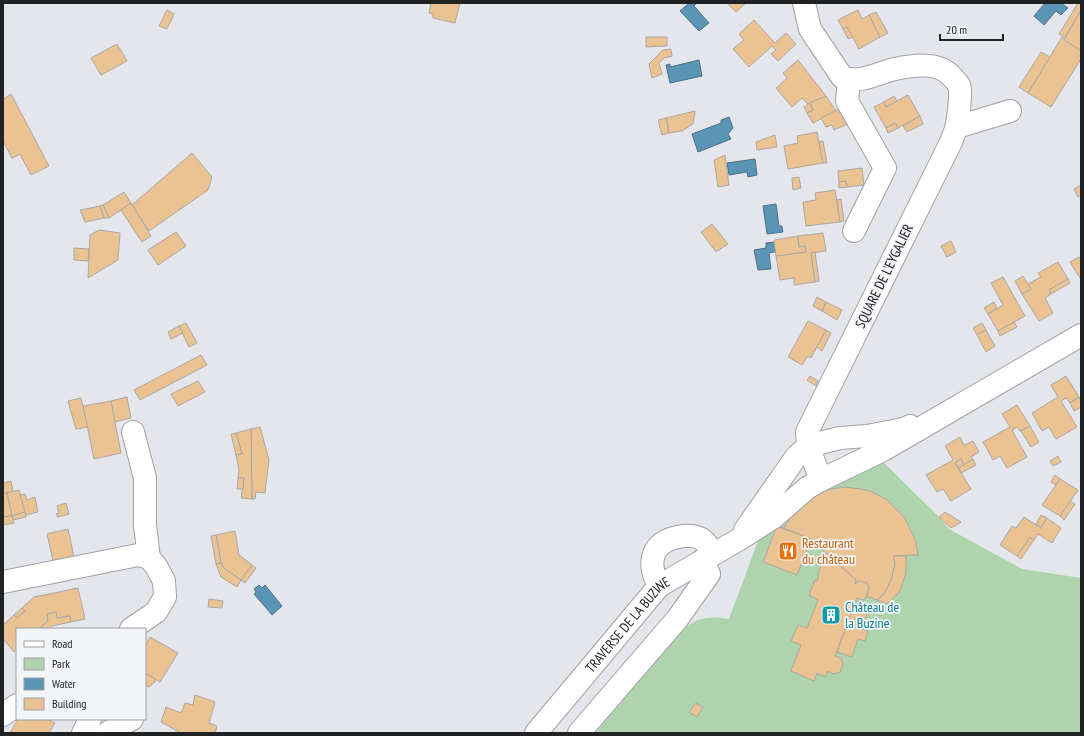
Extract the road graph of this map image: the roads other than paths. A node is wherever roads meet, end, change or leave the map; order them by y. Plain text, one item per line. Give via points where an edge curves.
1 (804, 3) edge
2 (849, 80) junction
3 (1010, 111) dead end
4 (956, 127) junction
5 (854, 231) dead end
6 (1081, 336) edge
7 (952, 410) junction
8 (133, 432) dead end
9 (802, 451) junction
10 (814, 484) junction
11 (738, 540) junction
12 (708, 557) junction
13 (149, 558) junction
14 (3, 582) edge
15 (659, 586) junction
16 (132, 628) edge
17 (16, 706) edge
18 (3, 715) edge
19 (90, 720) edge
20 (130, 720) edge
21 (83, 733) edge
22 (107, 733) edge
23 (536, 733) edge
24 (579, 733) edge

1 - 2 street via 810,29 842,78
2 - 4 street, SQUARE DE L'EYGALIER via 864,80 895,69 918,66 944,85 959,105
2 - 5 street via 847,101 885,168
3 - 4 street
4 - 9 street, SQUARE DE L'EYGALIER via 807,432
6 - 7 street, TRAVERSE DE LA BUZINE
7 - 9 street, TRAVERSE DE LA BUZINE via 903,429 840,438
7 - 10 street, TRAVERSE DE LA BUZINE via 883,450
8 - 13 street via 145,478 145,525
9 - 10 street
9 - 11 street, TRAVERSE DE LA BUZINE
10 - 11 street, TRAVERSE DE LA BUZINE via 774,517
11 - 12 street, TRAVERSE DE LA BUZINE
12 - 15 street, TRAVERSE DE LA BUZINE
12 - 15 street via 705,541 693,536 670,539 657,549 653,561 653,573
12 - 24 street via 709,574 678,618
13 - 14 street via 138,555
13 - 16 street via 164,581 165,597 156,612
15 - 23 street, TRAVERSE DE LA BUZINE
17 - 18 street
19 - 21 street
20 - 22 street

